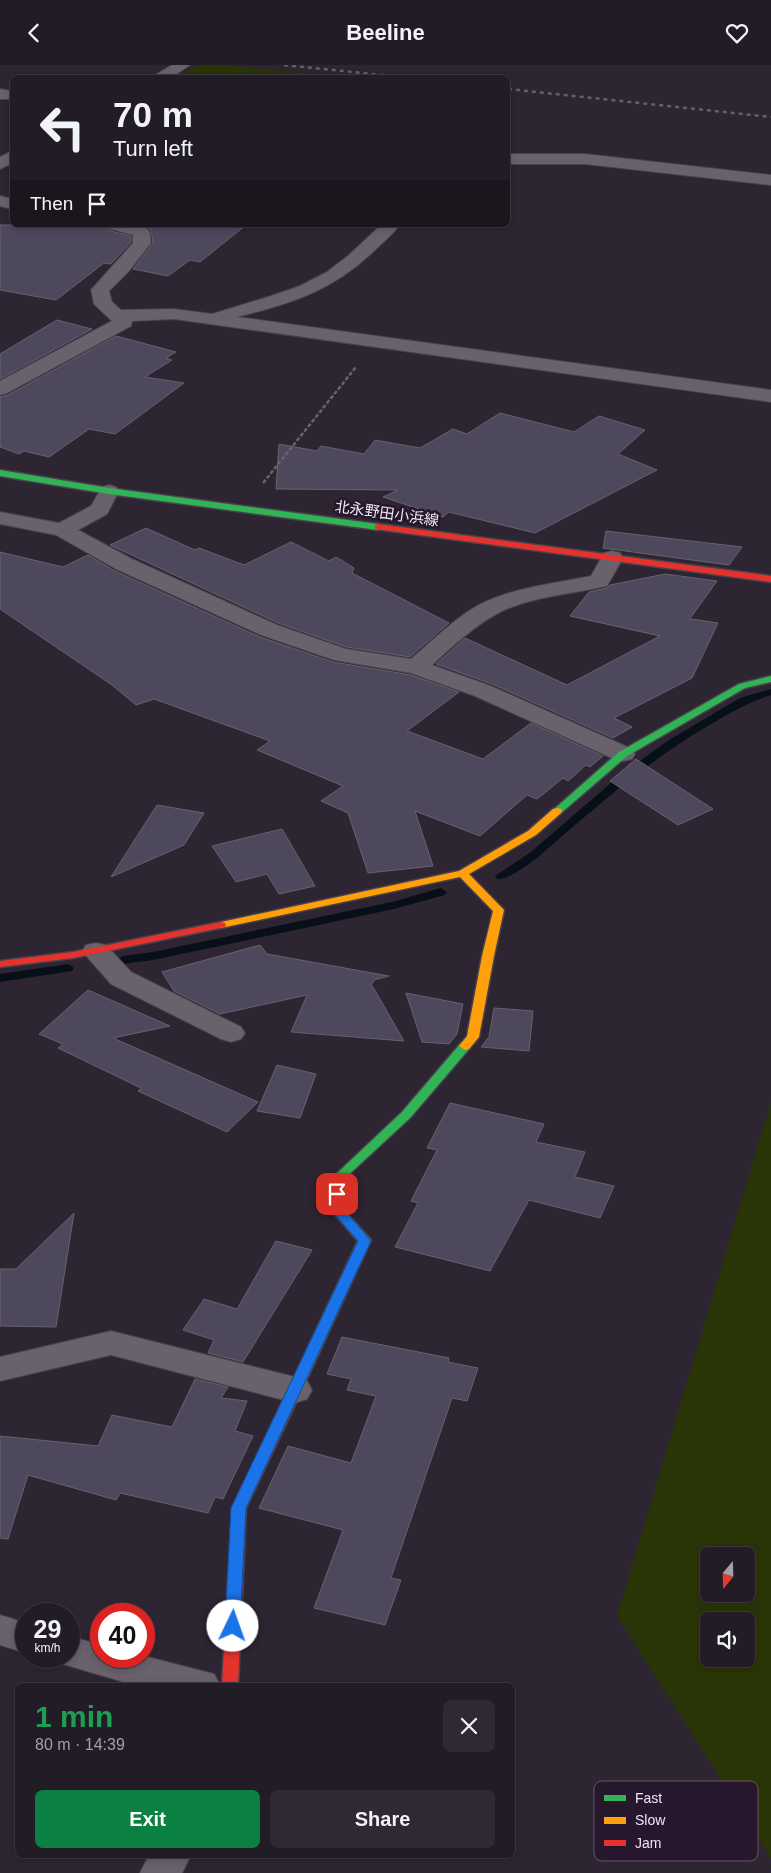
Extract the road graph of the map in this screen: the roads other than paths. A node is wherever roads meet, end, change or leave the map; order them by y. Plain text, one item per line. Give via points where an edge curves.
1 (183, 65) edge
2 (166, 75) edge
3 (510, 159) edge
4 (771, 179) edge
5 (124, 227) edge
6 (390, 227) edge
7 (117, 317) junction
8 (208, 319) junction
9 (0, 389) edge
10 (771, 396) edge
11 (0, 473) edge
12 (109, 491) junction
13 (0, 518) edge
14 (62, 530) junction
15 (612, 558) junction
16 (771, 579) edge
17 (416, 667) junction
18 (771, 679) edge
19 (623, 754) junction
20 (462, 873) junction
21 (96, 951) junction
22 (0, 964) edge
23 (231, 1033) dead end
24 (0, 1369) edge
25 (295, 1390) junction
26 (0, 1630) edge
27 (15, 1635) edge
28 (80, 1654) edge
29 (192, 1683) edge
30 (230, 1683) edge
31 (169, 1858) edge
32 (160, 1873) edge

1 - 2 street
3 - 4 street via 585,159
5 - 7 street via 141,232 142,243 100,290 102,304
6 - 8 street via 335,275 304,291
7 - 8 street via 174,315
7 - 9 street via 124,322
8 - 10 street
11 - 12 street, 北永野田小浜線
12 - 14 street via 100,510
12 - 15 street, 北永野田小浜線
13 - 14 street
14 - 17 street via 124,564 269,630 342,655
15 - 16 street, 北永野田小浜線
15 - 17 street via 599,581 520,597 493,607
17 - 19 street via 483,691
18 - 19 street via 742,685
19 - 20 street via 532,833
20 - 21 street
20 - 25 street via 499,910 473,1037 406,1115 338,1178 336,1209 365,1241
21 - 22 street
21 - 23 street via 121,979
24 - 25 street via 111,1343
25 - 30 street via 239,1508
26 - 27 street
28 - 29 street
31 - 32 street

